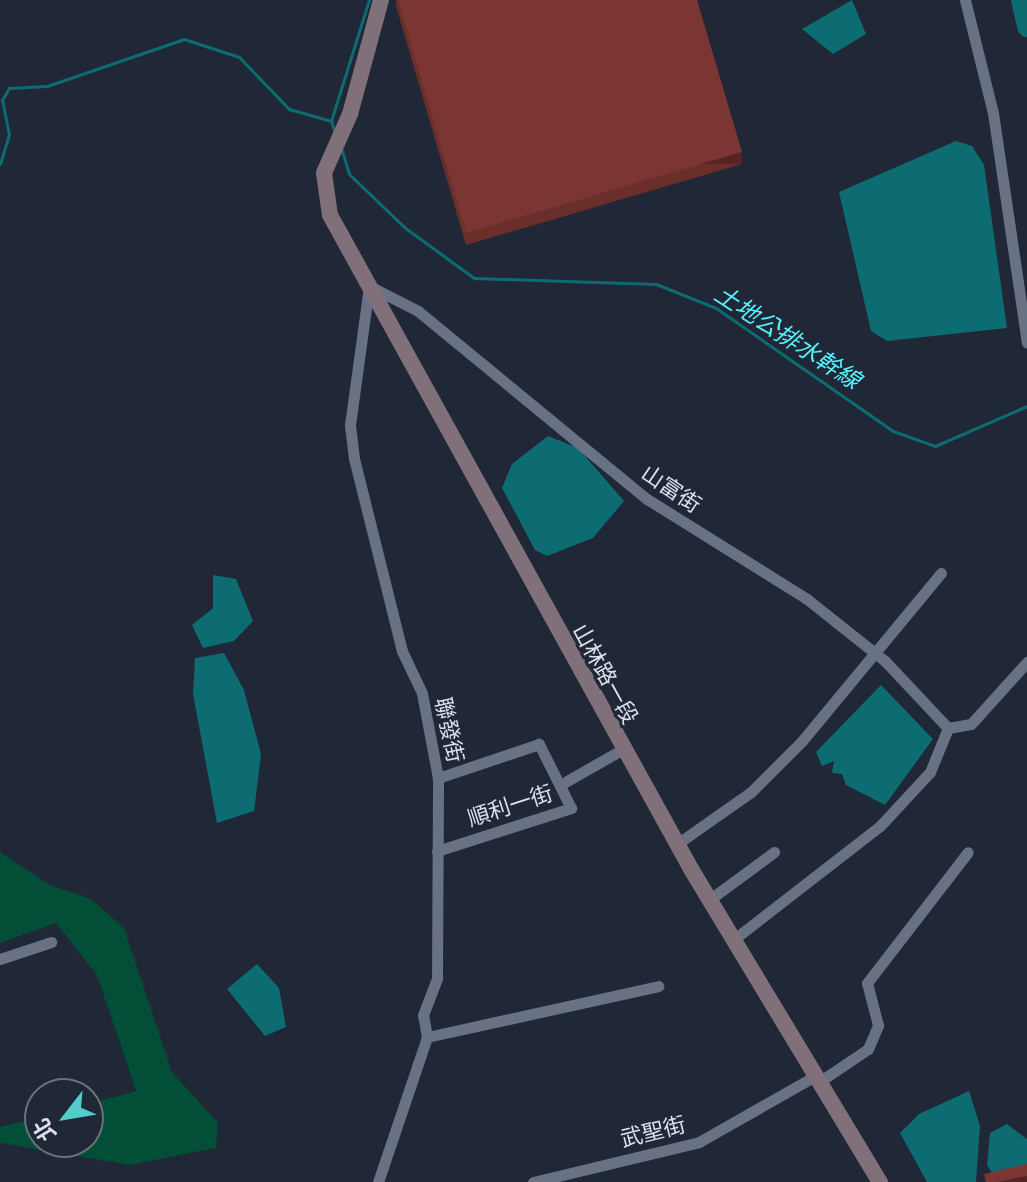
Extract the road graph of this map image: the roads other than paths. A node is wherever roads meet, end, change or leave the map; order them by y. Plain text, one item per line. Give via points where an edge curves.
1 (381, 0) edge
2 (965, 0) edge
3 (369, 286) junction
4 (1027, 343) edge
5 (941, 573) dead end
6 (876, 654) junction
7 (1027, 662) edge
8 (948, 728) junction
9 (623, 749) junction
10 (438, 778) junction
11 (560, 785) junction
12 (677, 844) junction
13 (437, 851) junction
14 (774, 852) dead end
15 (968, 852) dead end
16 (709, 900) junction
17 (733, 940) junction
18 (51, 942) dead end
19 (0, 959) edge
20 (658, 986) dead end
21 (427, 1037) junction
22 (817, 1079) junction
23 (378, 1182) edge
24 (533, 1182) edge
25 (880, 1182) edge

1 - 3 main road, 山林路一段 via 324,173 330,215
2 - 4 street via 993,113
3 - 6 street, 山富街 via 418,311 647,499 807,599
3 - 9 main road, 山林路一段
3 - 10 street, 聯發街 via 350,425 354,458 398,638 422,693
5 - 6 street
6 - 8 street, 山富街
6 - 12 street via 751,792
7 - 8 street via 971,724
8 - 17 street via 930,772 880,826
9 - 11 street
9 - 12 main road, 山林路一段
10 - 11 street via 539,744
10 - 13 street, 聯發街
11 - 13 street, 順利一街 via 571,808
12 - 16 main road, 山林路一段
13 - 21 street, 聯發街 via 437,978 423,1015
14 - 16 street
15 - 22 street, 武聖街 via 867,983 878,1025 868,1049
16 - 17 main road, 山林路一段
17 - 22 main road, 山林路一段
18 - 19 street
20 - 21 street
21 - 23 street, 聯發街
22 - 24 street, 武聖街 via 699,1142
22 - 25 main road, 山林路一段

